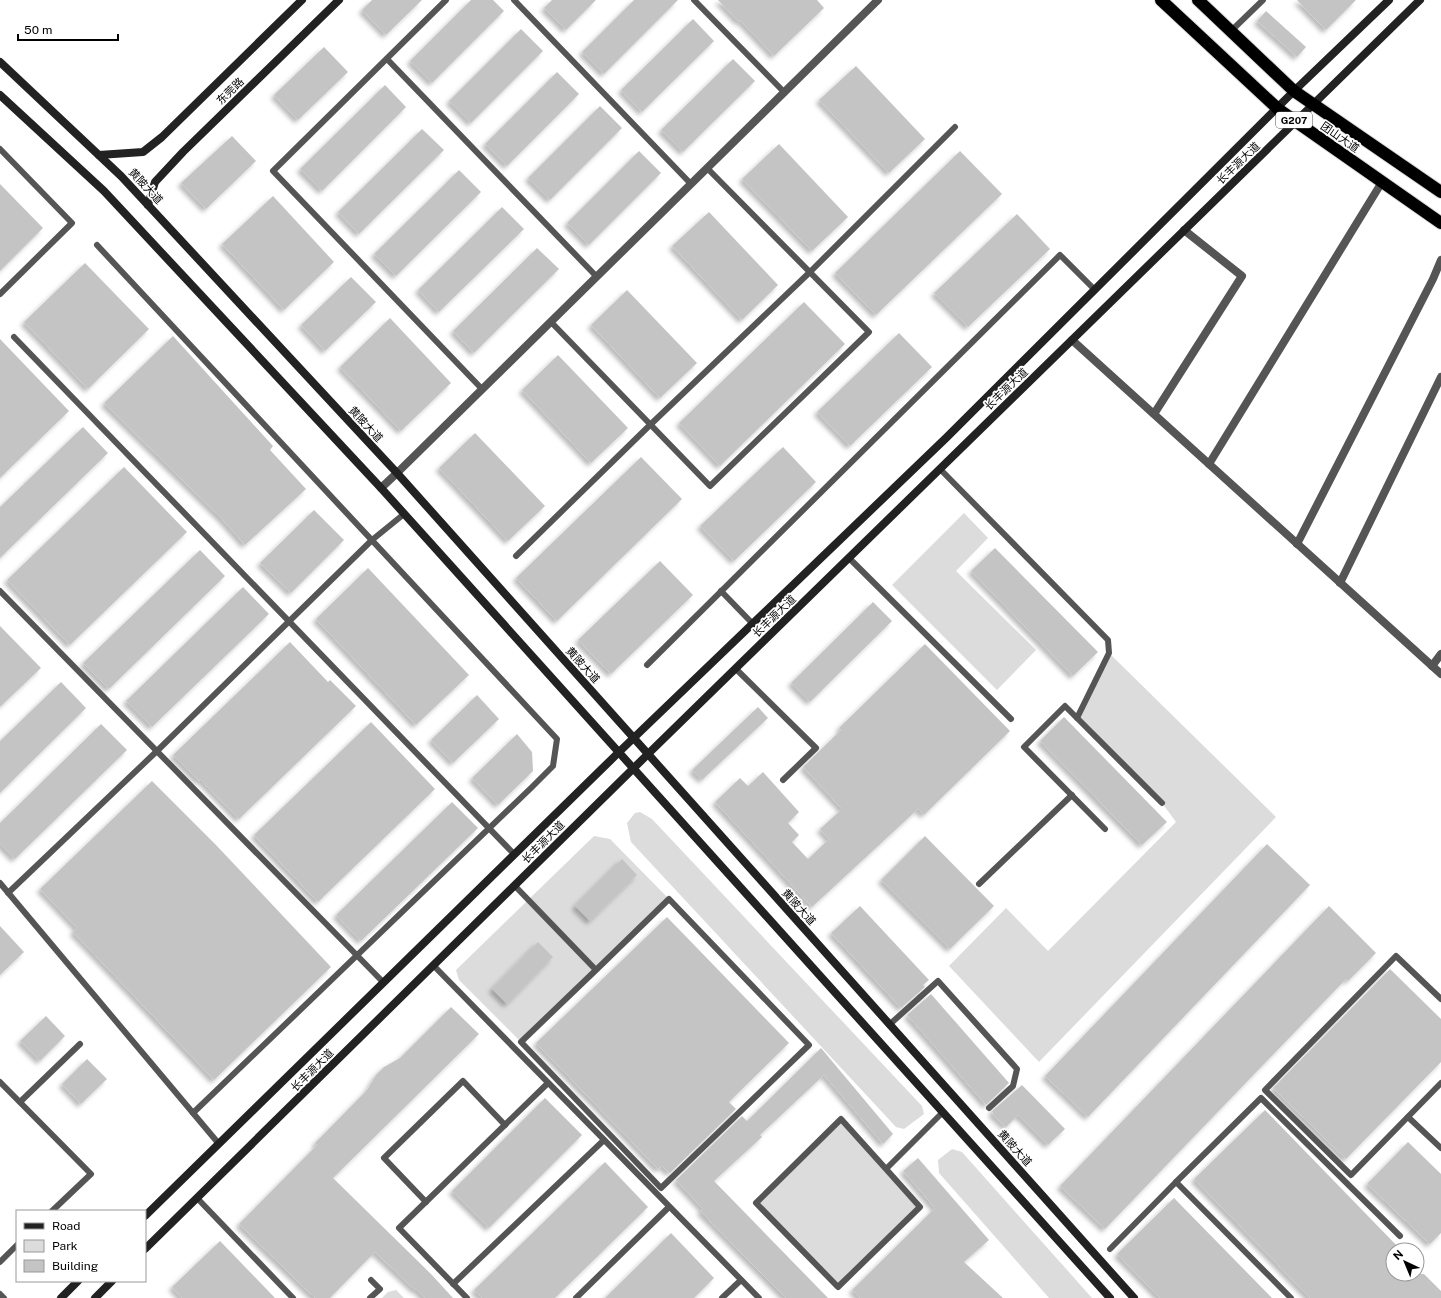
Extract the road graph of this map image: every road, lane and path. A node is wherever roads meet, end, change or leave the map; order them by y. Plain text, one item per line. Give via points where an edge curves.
1 (302, 0) edge
2 (339, 0) edge
3 (446, 0) edge
4 (514, 0) edge
5 (694, 0) edge
6 (878, 0) edge
7 (1161, 0) edge
8 (1198, 0) edge
9 (1263, 0) edge
10 (1389, 0) edge
11 (1420, 0) edge
12 (1232, 31) junction
13 (387, 59) junction
14 (0, 62) edge
15 (1294, 91) junction
16 (784, 92) junction
17 (0, 95) edge
18 (1314, 104) junction
19 (1278, 109) junction
20 (1295, 122) junction
21 (955, 127) dead end
22 (0, 149) edge
23 (99, 155) junction
24 (707, 168) junction
25 (1382, 182) junction
26 (691, 184) junction
27 (1441, 192) edge
28 (148, 205) junction
29 (1441, 223) edge
30 (1184, 230) junction
31 (97, 245) dead end
32 (1441, 260) edge
33 (810, 272) junction
34 (596, 277) junction
35 (1095, 290) junction
36 (0, 294) edge
37 (551, 322) junction
38 (14, 337) dead end
39 (1072, 340) junction
40 (1441, 377) edge
41 (482, 390) junction
42 (1154, 414) junction
43 (650, 424) junction
44 (1209, 464) junction
45 (940, 469) junction
46 (397, 473) junction
47 (381, 488) junction
48 (404, 514) junction
49 (372, 540) junction
50 (1297, 544) junction
51 (516, 556) dead end
52 (849, 558) junction
53 (1340, 583) junction
54 (0, 591) edge
55 (721, 591) junction
56 (289, 621) junction
57 (753, 624) junction
58 (1441, 654) edge
59 (647, 664) dead end
60 (1432, 666) junction
61 (736, 669) junction
62 (1441, 674) edge
63 (1077, 718) junction
64 (1011, 719) dead end
65 (633, 739) junction
66 (157, 751) junction
67 (618, 753) junction
68 (648, 754) junction
69 (633, 769) junction
70 (783, 780) dead end
71 (1072, 795) junction
72 (1162, 803) dead end
73 (488, 828) junction
74 (1105, 829) dead end
75 (514, 854) junction
76 (0, 883) edge
77 (979, 884) dead end
78 (514, 886) junction
79 (8, 893) junction
80 (357, 956) junction
81 (433, 965) junction
82 (596, 970) junction
83 (383, 982) junction
84 (1441, 999) edge
85 (890, 1024) junction
86 (80, 1044) dead end
87 (0, 1082) edge
88 (548, 1083) junction
89 (1441, 1083) edge
90 (20, 1102) junction
91 (989, 1108) dead end
92 (193, 1113) junction
93 (942, 1113) junction
94 (1408, 1117) junction
95 (505, 1125) junction
96 (604, 1140) junction
97 (218, 1144) junction
98 (1441, 1148) edge
99 (886, 1169) junction
100 (1176, 1182) junction
101 (197, 1198) junction
102 (426, 1202) junction
103 (669, 1207) junction
104 (53, 1210) edge
105 (146, 1215) edge
106 (1400, 1236) dead end
107 (16, 1246) edge
108 (146, 1248) edge
109 (1110, 1249) dead end
110 (0, 1262) edge
111 (371, 1280) dead end
112 (741, 1280) junction
113 (77, 1282) edge
114 (111, 1282) edge
115 (454, 1284) junction
116 (0, 1294) edge
117 (4, 1298) edge
118 (61, 1298) edge
119 (95, 1298) edge
120 (293, 1298) edge
121 (370, 1298) edge
122 (467, 1298) edge
123 (576, 1298) edge
124 (722, 1298) edge
125 (759, 1298) edge
126 (1110, 1298) edge
127 (1134, 1298) edge
128 (1291, 1298) edge

1 - 23 street, 东莞路 via 162,137 143,152
2 - 28 street, 东莞路 via 155,182
3 - 13 lane
4 - 26 lane
5 - 16 lane
6 - 16 street
7 - 19 highway, 团山大道 / G207
8 - 12 highway, 团山大道 / G207
9 - 12 lane
10 - 15 street, 长丰源大道
11 - 18 street, 长丰源大道
12 - 15 highway, 团山大道 / G207
13 - 34 lane
13 - 41 lane via 273,171
14 - 23 street, 黄陂大道
15 - 18 highway, 团山大道 / G207
15 - 19 street, 长丰源大道
16 - 24 street
17 - 47 street via 104,192
18 - 20 street, 长丰源大道
18 - 27 highway, 团山大道 / G207
19 - 20 highway, 团山大道 / G207
19 - 35 street, 长丰源大道
20 - 25 highway, 团山大道 / G207
20 - 30 street, 长丰源大道
21 - 33 lane
22 - 36 lane via 72,223
23 - 28 street, 黄陂大道
24 - 26 street
24 - 33 lane
25 - 29 highway, 团山大道 / G207
25 - 44 street
26 - 34 street
28 - 46 street, 黄陂大道
30 - 39 street, 长丰源大道
30 - 42 street via 1242,276
31 - 49 lane
32 - 50 street
33 - 43 lane
33 - 43 lane via 869,332 710,486
34 - 37 street
35 - 55 lane via 1060,255
35 - 57 street, 长丰源大道
37 - 41 street
37 - 43 lane
38 - 56 lane
39 - 42 street
39 - 45 street, 长丰源大道
40 - 53 street
41 - 46 street
42 - 44 street
43 - 51 lane
44 - 50 street
45 - 52 street, 长丰源大道
45 - 63 lane via 1108,640 1109,653
46 - 47 street
46 - 65 street, 黄陂大道
47 - 48 street
48 - 49 lane
48 - 67 street
49 - 56 lane
49 - 73 lane via 556,739 553,766
50 - 53 street
52 - 61 street, 长丰源大道
52 - 64 lane
53 - 60 street
54 - 66 lane
55 - 57 lane
55 - 59 lane
56 - 66 lane
56 - 73 lane
57 - 65 street, 长丰源大道
58 - 60 street
60 - 62 street
61 - 68 street, 长丰源大道
61 - 70 lane via 816,748
63 - 71 lane via 1065,706 1024,747
63 - 72 lane
65 - 67 street, 长丰源大道
65 - 68 street, 黄陂大道
66 - 79 lane
66 - 80 lane
67 - 69 street
67 - 75 street, 长丰源大道
68 - 69 street, 长丰源大道
68 - 85 street, 黄陂大道
69 - 78 street, 长丰源大道
69 - 93 street
71 - 74 lane
71 - 77 lane
73 - 75 lane
73 - 80 lane
75 - 83 street, 长丰源大道
76 - 79 lane
78 - 81 street, 长丰源大道
78 - 82 lane
79 - 92 lane
80 - 83 lane
80 - 92 lane
81 - 88 lane
81 - 101 street, 长丰源大道
82 - 82 lane via 668,899 809,1045 661,1188 520,1042
83 - 97 street, 长丰源大道
84 - 94 lane via 1396,956 1265,1090 1351,1175
85 - 91 lane via 938,981 1018,1069 1012,1086
85 - 127 street, 黄陂大道
86 - 90 lane
87 - 90 lane
88 - 95 lane
88 - 96 lane
89 - 94 lane
90 - 104 lane via 91,1174
92 - 97 lane
93 - 99 lane
93 - 126 street
94 - 98 lane
95 - 102 lane
95 - 102 lane via 464,1081 384,1158
96 - 103 lane
96 - 115 lane
97 - 105 street, 长丰源大道
99 - 99 lane via 841,1119 756,1203 838,1287 920,1207
100 - 106 lane via 1261,1098
100 - 109 lane
100 - 128 lane
101 - 108 street, 长丰源大道
101 - 120 lane
102 - 115 lane via 399,1228
103 - 112 lane
103 - 123 lane
107 - 110 lane
111 - 121 lane via 380,1289
112 - 124 lane
112 - 125 lane
113 - 118 street
114 - 119 street
115 - 122 lane
116 - 117 lane

